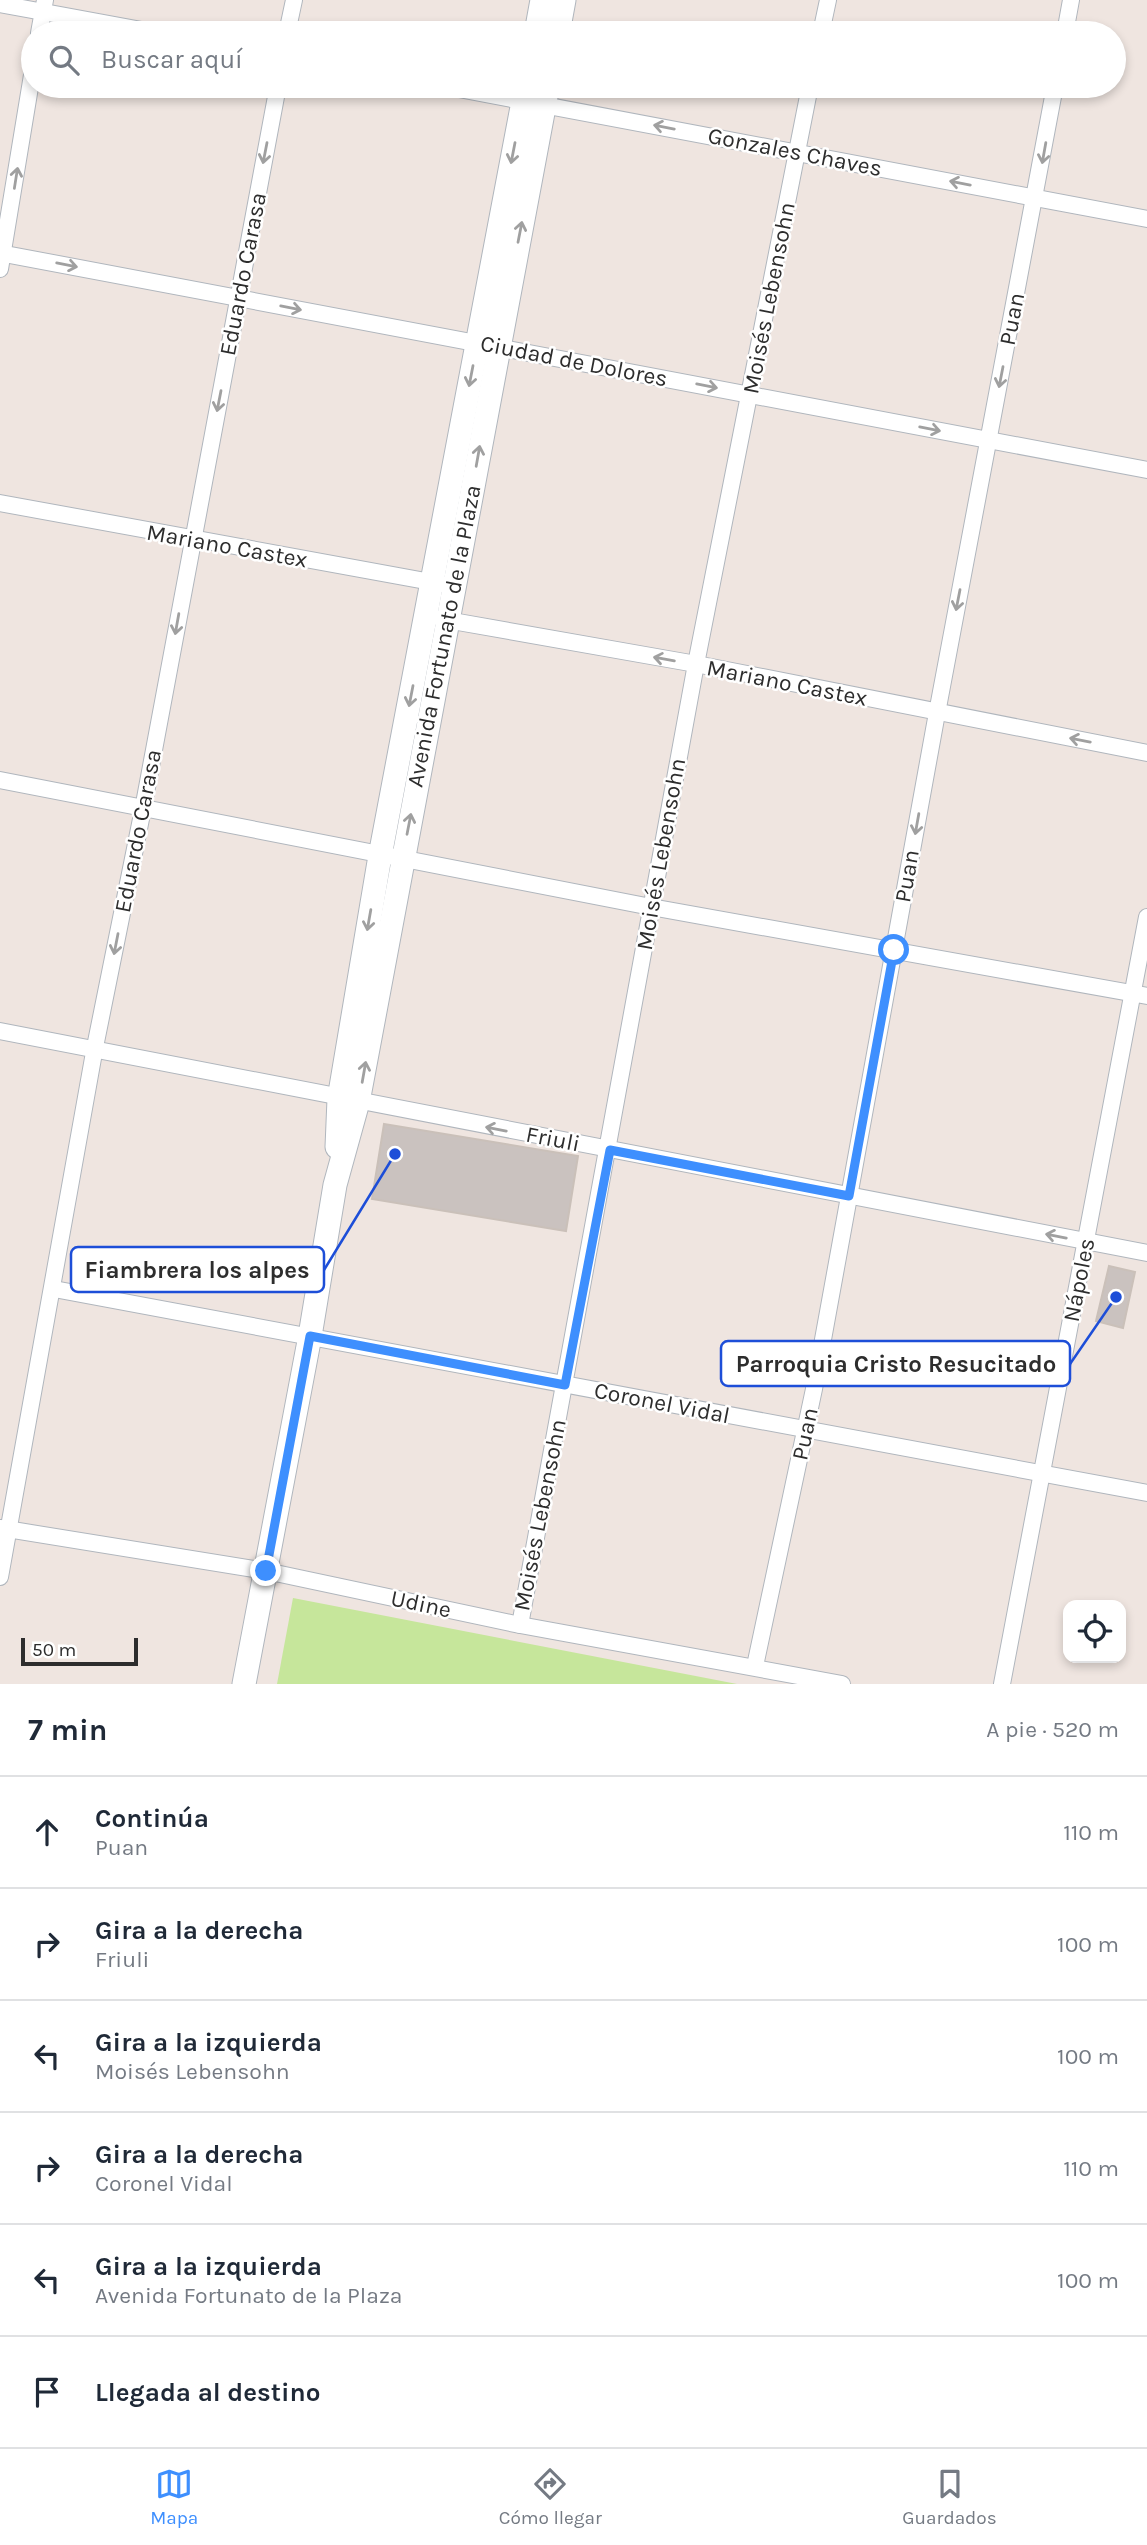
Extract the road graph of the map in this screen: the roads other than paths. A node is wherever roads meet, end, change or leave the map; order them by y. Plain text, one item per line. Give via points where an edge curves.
1 (294, 0) edge
2 (542, 0) edge
3 (564, 0) edge
4 (828, 0) edge
5 (1070, 0) edge
6 (0, 4) edge
7 (44, 6) edge
8 (107, 21) edge
9 (290, 21) edge
10 (538, 21) edge
11 (560, 21) edge
12 (824, 21) edge
13 (1067, 21) edge
14 (28, 98) edge
15 (276, 98) edge
16 (534, 98) edge
17 (553, 98) edge
18 (808, 98) edge
19 (1053, 98) edge
20 (797, 152) junction
21 (1036, 197) junction
22 (1147, 219) edge
23 (1, 259) edge
24 (238, 298) junction
25 (488, 345) junction
26 (751, 395) junction
27 (989, 441) junction
28 (1147, 470) edge
29 (0, 503) edge
30 (192, 540) junction
31 (443, 584) junction
32 (437, 618) junction
33 (696, 664) junction
34 (937, 713) junction
35 (1147, 752) edge
36 (0, 780) edge
37 (143, 809) junction
38 (391, 858) junction
39 (651, 907) junction
40 (1147, 917) edge
41 (894, 950) junction
42 (1140, 995) edge
43 (0, 1031) edge
44 (95, 1047) junction
45 (349, 1101) junction
46 (610, 1150) junction
47 (849, 1196) junction
48 (1086, 1242) junction
49 (1147, 1254) edge
50 (54, 1289) junction
51 (310, 1336) junction
52 (565, 1385) junction
53 (806, 1430) junction
54 (1042, 1474) junction
55 (1147, 1493) edge
56 (4, 1529) edge
57 (266, 1571) junction
58 (0, 1577) edge
59 (520, 1625) junction
60 (755, 1666) junction
61 (244, 1684) edge
62 (842, 1684) edge
63 (1002, 1684) edge

1 - 9 street
2 - 10 main road
3 - 11 main road
4 - 12 street
5 - 13 street
6 - 7 street
7 - 8 street
23 -> 14 street
15 -> 24 street, Eduardo Carasa
16 - 25 main road, Avenida Fortunato de la Plaza
20 -> 17 street, Gonzales Chaves
18 - 20 street, Moisés Lebensohn
19 -> 21 street, Puan
21 -> 20 street, Gonzales Chaves
20 - 26 street, Moisés Lebensohn
21 - 22 street, Gonzales Chaves
21 -> 27 street, Puan
23 -> 24 street, Ciudad de Dolores
24 -> 25 street, Ciudad de Dolores
24 -> 30 street, Eduardo Carasa
25 -> 26 street, Ciudad de Dolores
25 - 31 main road, Avenida Fortunato de la Plaza
26 -> 27 street, Ciudad de Dolores
26 - 33 street, Moisés Lebensohn
27 - 28 street, Ciudad de Dolores
27 -> 34 street, Puan
29 - 30 street, Mariano Castex
30 - 31 street, Mariano Castex
30 -> 37 street, Eduardo Carasa
31 - 32 main road, Avenida Fortunato de la Plaza
33 -> 32 street, Mariano Castex
32 - 38 main road, Avenida Fortunato de la Plaza
33 - 34 street, Mariano Castex
33 - 39 street, Moisés Lebensohn
35 -> 34 street, Mariano Castex
34 -> 41 street, Puan
36 - 37 street
37 - 38 street
37 -> 44 street, Eduardo Carasa
38 - 39 street
38 - 45 main road, Avenida Fortunato de la Plaza
39 - 41 street
39 - 46 street, Moisés Lebensohn
40 - 42 street, Nápoles
41 - 42 street
41 - 47 street, Puan
42 - 48 street, Nápoles
43 - 44 street, Friuli
44 - 45 street, Friuli
44 - 50 street, Eduardo Carasa
46 -> 45 street, Friuli
45 - 51 main road, Avenida Fortunato de la Plaza
46 - 47 street, Friuli
46 - 52 street, Moisés Lebensohn
48 -> 47 street, Friuli
47 - 53 street, Puan
48 - 49 street, Friuli
48 - 54 street, Nápoles
50 - 51 street, Coronel Vidal
50 - 56 street, Eduardo Carasa
51 - 52 street, Coronel Vidal
51 - 57 main road, Avenida Fortunato de la Plaza
52 - 53 street, Coronel Vidal
52 - 59 street, Moisés Lebensohn
53 - 54 street, Coronel Vidal
53 - 60 street, Puan
54 - 55 street, Coronel Vidal
54 - 63 street, Nápoles
56 - 57 street, Udine
56 - 58 street, Eduardo Carasa
57 - 59 street, Udine
57 - 61 main road, Avenida Fortunato de la Plaza
59 - 60 street, Udine
60 - 62 street, Udine

